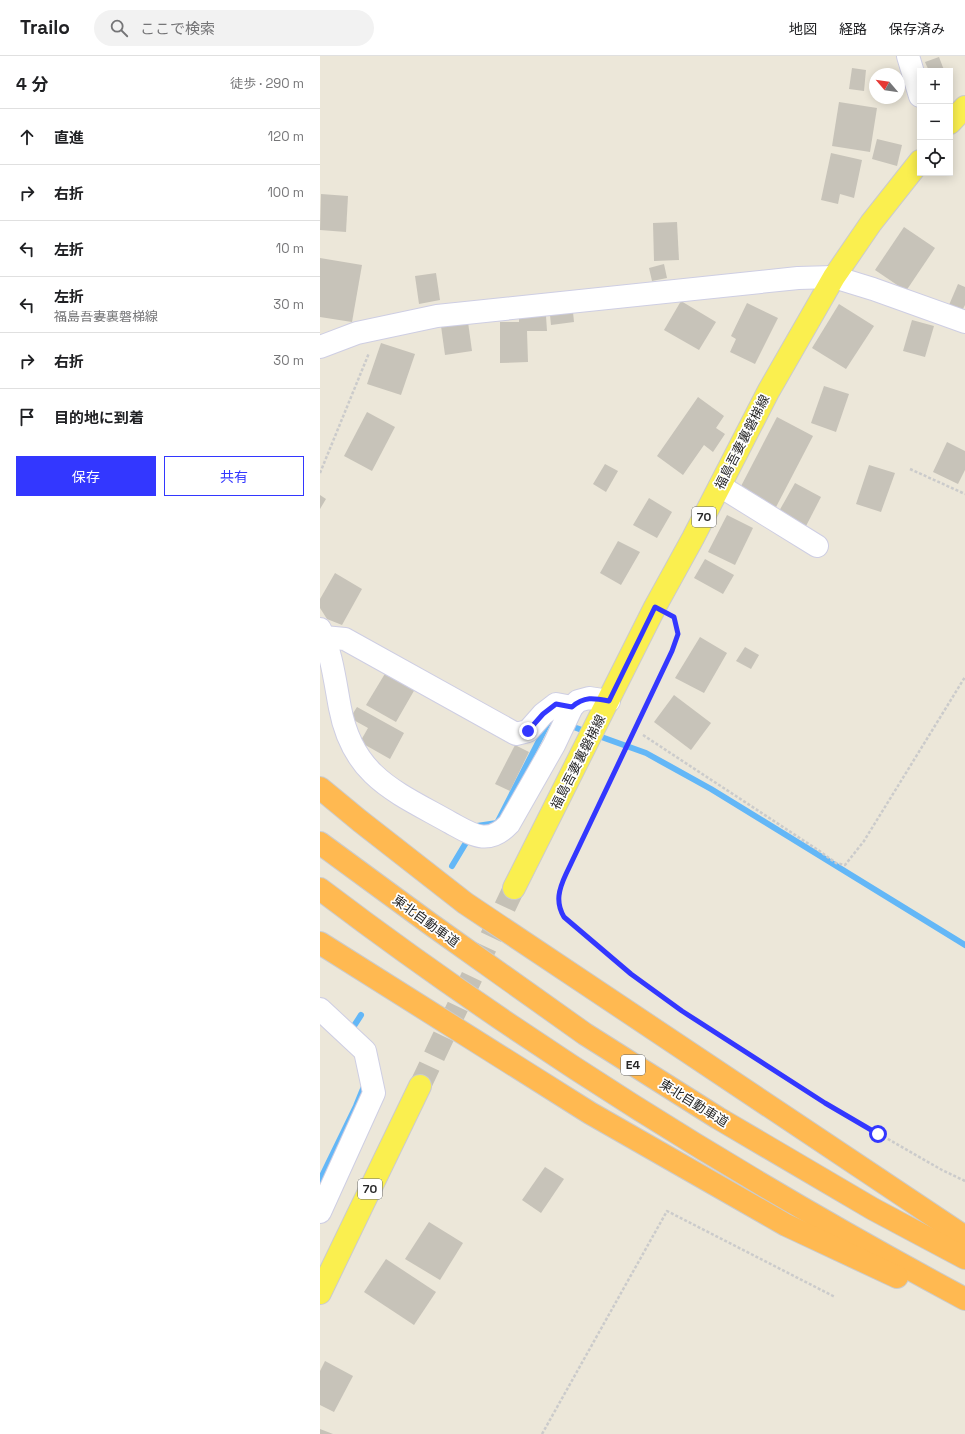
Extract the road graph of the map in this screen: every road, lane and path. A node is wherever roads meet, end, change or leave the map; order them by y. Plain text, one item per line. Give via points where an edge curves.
1 (908, 56) edge
2 (917, 86) edge
3 (965, 108) edge
4 (953, 120) edge
5 (917, 166) edge
6 (834, 277) junction
7 (965, 322) edge
8 (379, 328) junction
9 (320, 348) edge
10 (910, 469) dead end
11 (320, 472) edge
12 (720, 486) junction
13 (965, 494) edge
14 (817, 546) dead end
15 (655, 607) junction
16 (322, 633) edge
17 (965, 678) edge
18 (609, 701) junction
19 (572, 707) junction
20 (643, 735) dead end
21 (320, 788) edge
22 (320, 843) edge
23 (320, 888) edge
24 (514, 888) tunnel mouth
25 (320, 943) edge
26 (320, 1009) edge
27 (420, 1086) tunnel mouth
28 (965, 1181) edge
29 (320, 1212) edge
30 (965, 1237) edge
31 (965, 1258) edge
32 (320, 1293) edge
33 (835, 1297) dead end
34 (965, 1299) edge
35 (965, 1309) edge
36 (542, 1434) edge

1 - 2 street
3 - 4 main road
5 - 6 main road, 福島吾妻裏磐梯線 / 70 via 871,224
6 - 7 street
6 - 8 street via 798,278 445,315
6 - 12 main road, 福島吾妻裏磐梯線 / 70 via 768,392
8 - 9 street via 357,333
8 - 11 path
10 - 13 path
12 - 14 street
12 - 15 main road, 福島吾妻裏磐梯線 / 70
15 - 18 main road, 福島吾妻裏磐梯線 / 70
15 - 28 path via 674,617 678,634 558,890 558,907 564,917 631,974 682,1011 825,1103
16 - 19 street via 345,640 516,734 528,731 556,704
16 - 19 street via 330,654 341,712 360,760 388,788 476,837 500,834 509,824 554,745
17 - 20 path via 864,841 845,865 836,864
18 - 19 street via 589,698 578,701
18 - 24 main road, 福島吾妻裏磐梯線 / 70
21 - 30 highway via 465,902
22 - 31 highway, 東北自動車道 / E4 via 585,1034 718,1118 873,1209
23 - 34 highway via 394,945 602,1087 780,1196
25 - 35 highway via 590,1113 786,1225
26 - 29 street via 365,1051 374,1093
27 - 32 main road, 70
33 - 36 path via 667,1211

